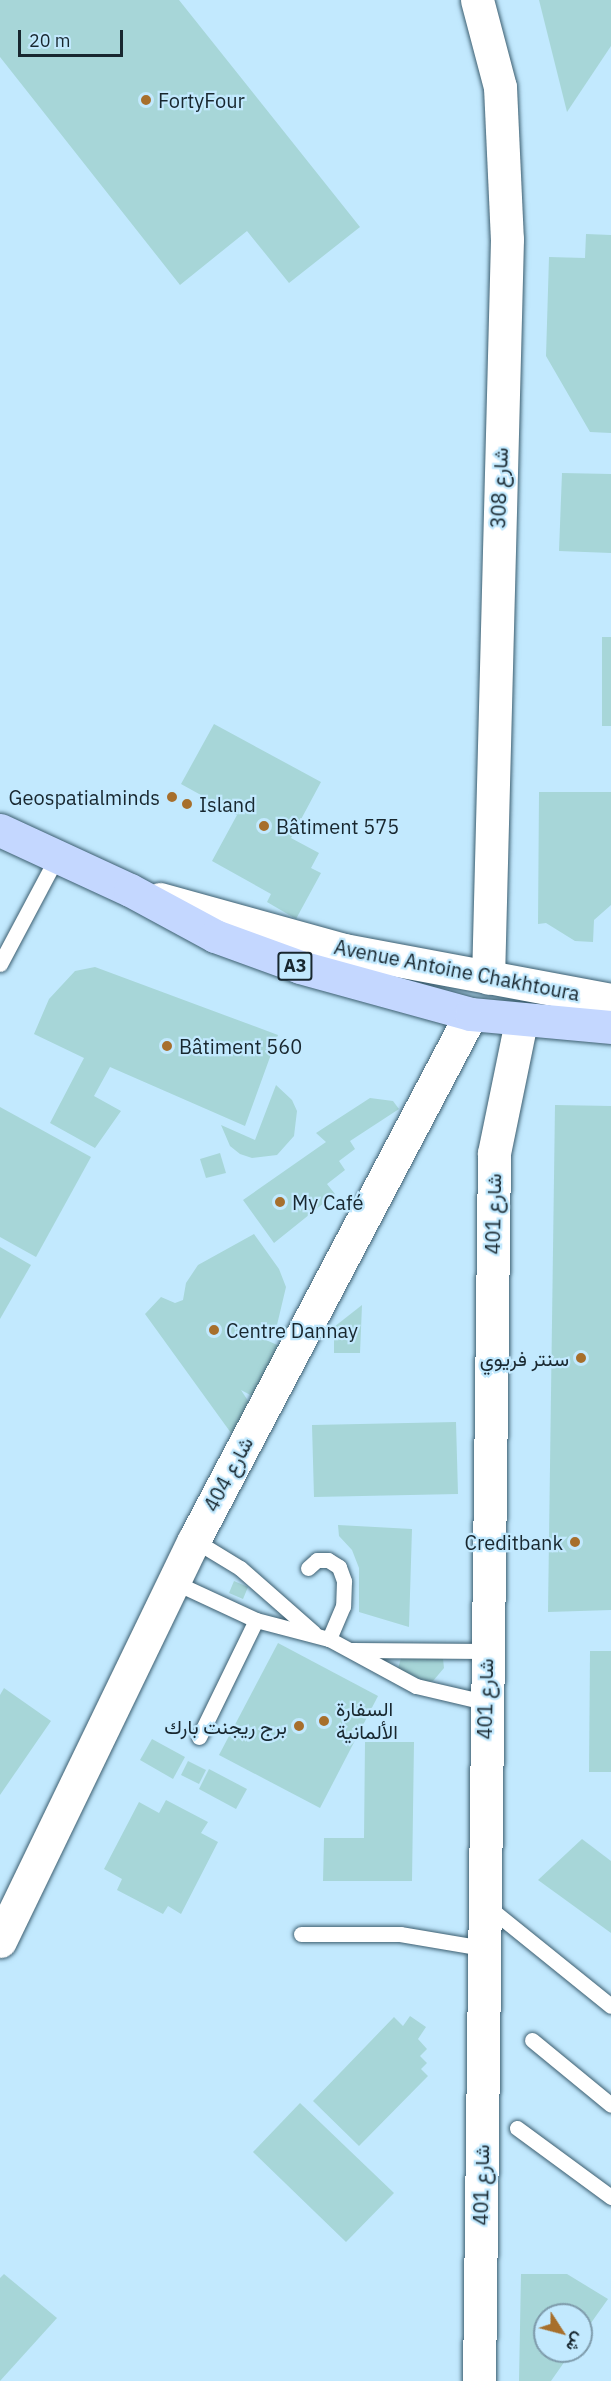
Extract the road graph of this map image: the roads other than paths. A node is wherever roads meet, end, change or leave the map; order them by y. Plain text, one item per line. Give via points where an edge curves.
1 (477, 0) edge
2 (0, 830) edge
3 (57, 856) junction
4 (130, 890) junction
5 (0, 964) edge
6 (488, 978) junction
7 (611, 1000) edge
8 (471, 1014) junction
9 (521, 1021) junction
10 (611, 1027) edge
11 (194, 1540) junction
12 (308, 1568) dead end
13 (174, 1581) junction
14 (256, 1620) junction
15 (314, 1633) junction
16 (329, 1639) junction
17 (352, 1650) junction
18 (486, 1651) junction
19 (485, 1702) junction
20 (199, 1737) dead end
21 (483, 1903) junction
22 (301, 1934) dead end
23 (0, 1941) edge
24 (483, 1948) junction
25 (611, 2006) edge
26 (532, 2040) dead end
27 (611, 2105) edge
28 (517, 2128) dead end
29 (611, 2197) edge
30 (479, 2381) edge

1 - 6 street, شارع 308 via 500,87 507,239
2 - 3 highway, A3
3 - 4 highway, A3
3 - 5 lane
4 - 6 street, Avenue Antoine Chakhtoura / A3 via 344,950
4 - 8 highway, A3 via 257,953
6 - 7 street, Avenue Antoine Chakhtoura / A3
8 - 9 highway, A3
8 - 11 street, شارع 404
9 - 10 highway, A3
9 - 18 street, شارع 401 via 494,1154
11 - 13 street, شارع 404
11 - 15 lane via 240,1568
12 - 16 lane via 317,1560 328,1560 339,1567 344,1581 343,1606
13 - 14 lane
13 - 23 street, شارع 404
14 - 15 lane
14 - 20 lane
15 - 16 lane
16 - 17 lane
17 - 18 lane
17 - 19 lane via 372,1665 416,1686
18 - 19 street, شارع 401
19 - 21 street, شارع 401
21 - 24 street, شارع 401
21 - 25 lane
22 - 24 lane via 400,1934
24 - 30 street, شارع 401
26 - 27 lane
28 - 29 lane

